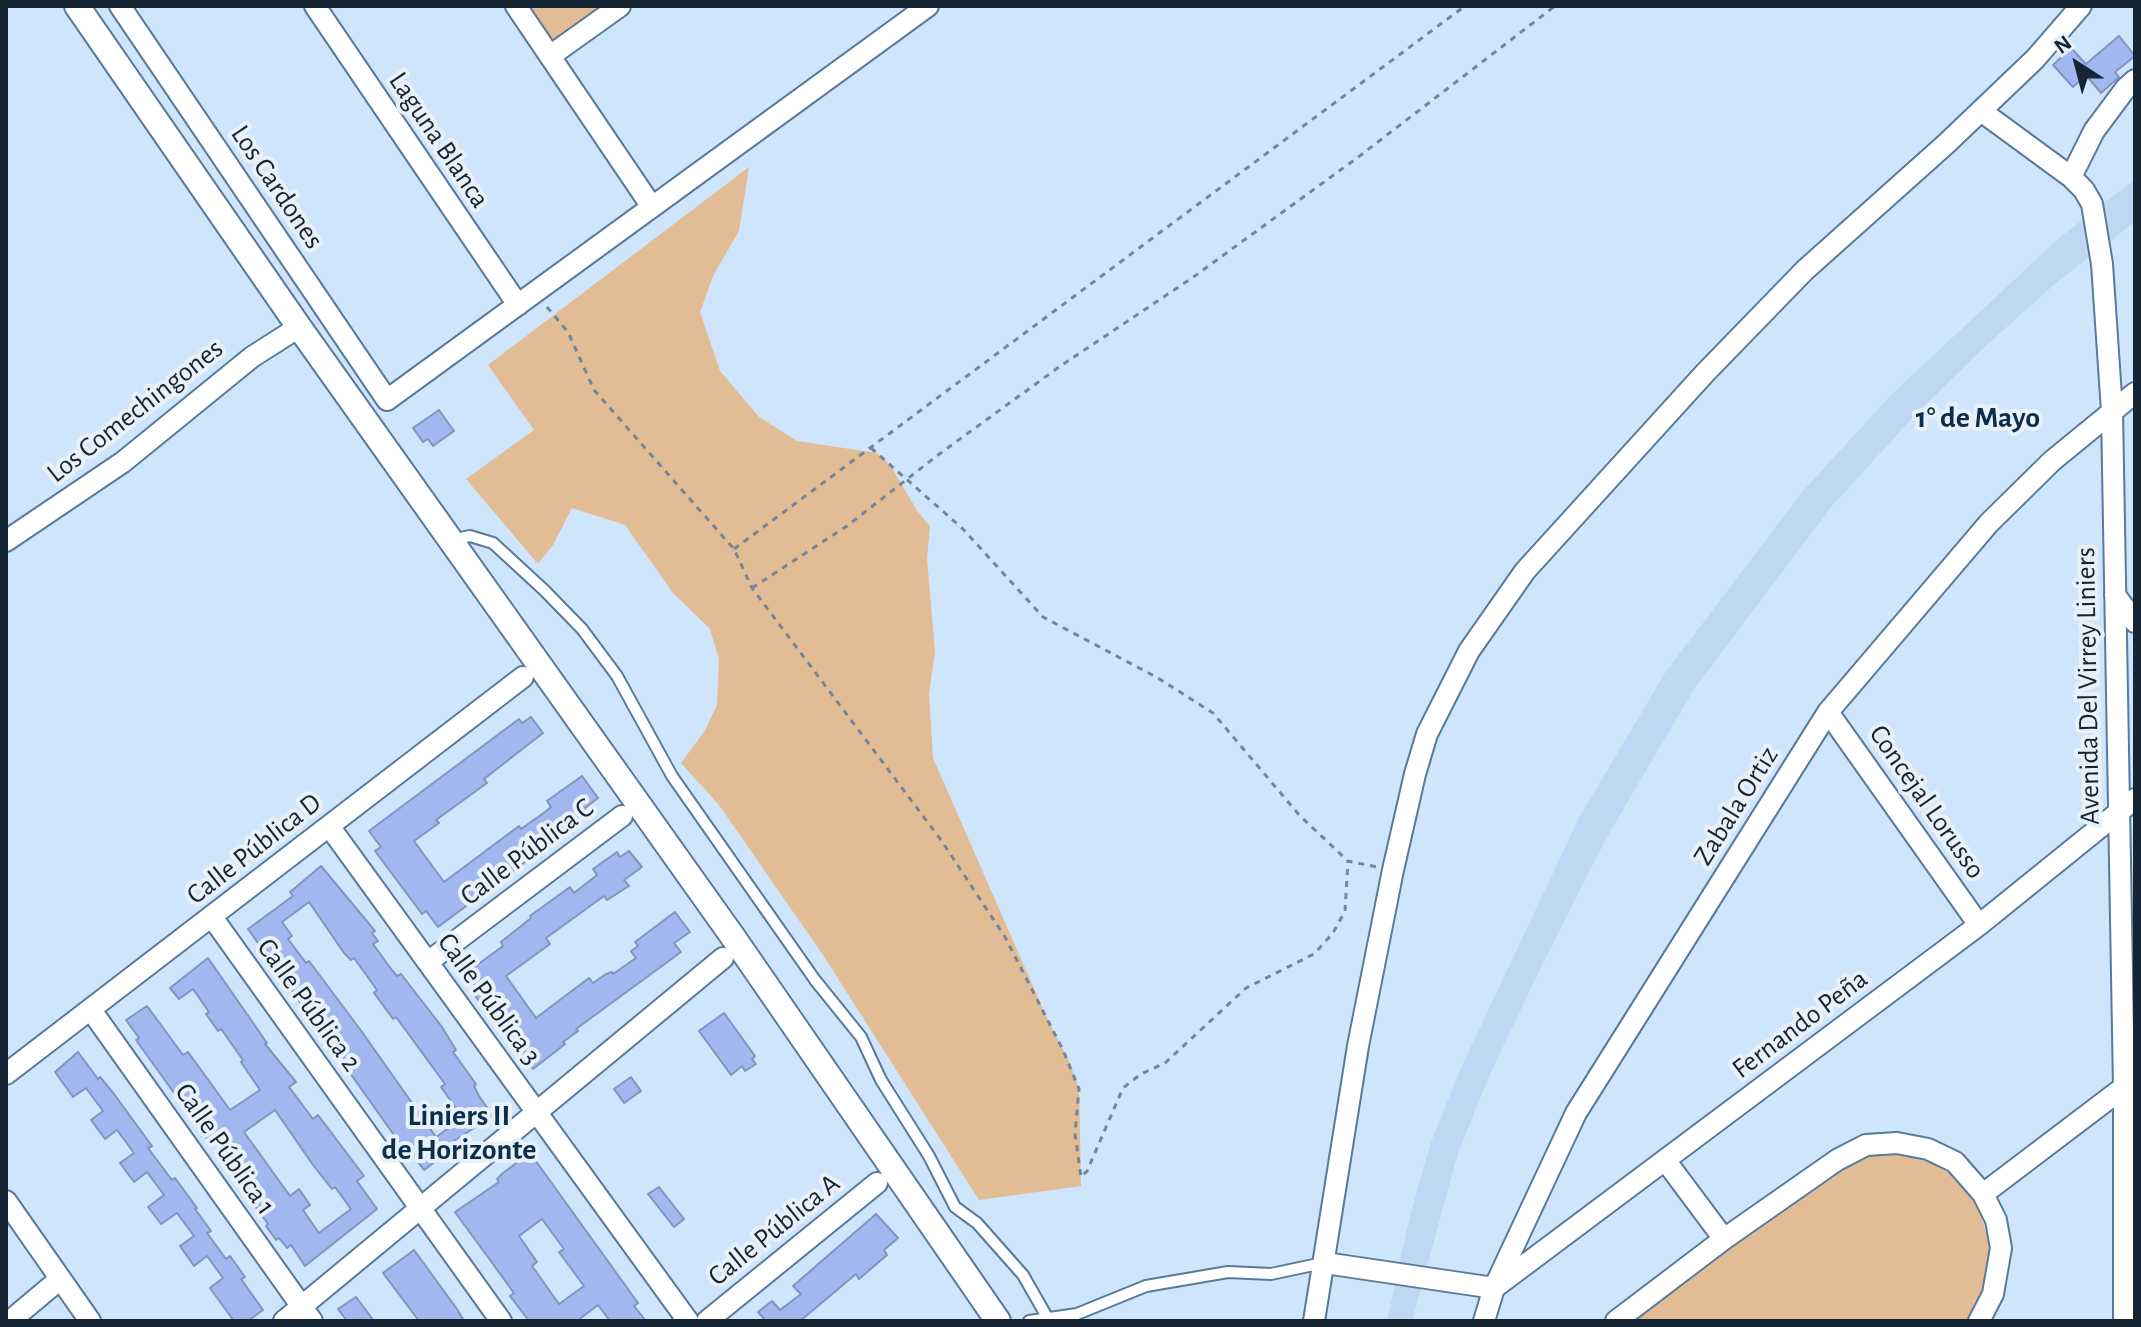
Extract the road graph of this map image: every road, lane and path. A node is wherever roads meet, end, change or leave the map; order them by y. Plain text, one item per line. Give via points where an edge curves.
1 (77, 6) edge
2 (120, 6) edge
3 (315, 6) edge
4 (516, 6) edge
5 (620, 6) edge
6 (928, 6) edge
7 (1465, 6) edge
8 (1555, 6) edge
9 (2081, 6) edge
10 (550, 56) junction
11 (2135, 80) edge
12 (1981, 111) junction
13 (2071, 177) junction
14 (652, 207) junction
15 (524, 300) junction
16 (299, 327) junction
17 (2135, 393) edge
18 (2112, 411) junction
19 (871, 448) junction
20 (907, 480) junction
21 (450, 540) junction
22 (6, 541) edge
23 (734, 549) junction
24 (752, 588) junction
25 (2115, 595) junction
26 (2135, 622) edge
27 (523, 677) dead end
28 (1828, 712) junction
29 (2135, 799) edge
30 (2117, 813) junction
31 (622, 816) dead end
32 (329, 826) junction
33 (1348, 861) junction
34 (1393, 870) junction
35 (212, 917) junction
36 (1979, 925) junction
37 (723, 958) dead end
38 (428, 962) junction
39 (91, 1010) junction
40 (13, 1069) edge
41 (2131, 1090) edge
42 (537, 1112) junction
43 (1665, 1160) junction
44 (877, 1183) dead end
45 (1983, 1194) junction
46 (6, 1201) edge
47 (420, 1208) junction
48 (1724, 1239) junction
49 (1325, 1263) junction
50 (60, 1279) junction
51 (1494, 1288) junction
52 (307, 1314) edge
53 (1047, 1317) junction
54 (10, 1321) edge
55 (90, 1321) edge
56 (284, 1321) edge
57 (501, 1321) edge
58 (688, 1321) edge
59 (707, 1321) edge
60 (998, 1321) edge
61 (1029, 1321) edge
62 (1314, 1321) edge
63 (1484, 1321) edge
64 (1616, 1321) edge
65 (1979, 1321) edge
66 (2124, 1321) edge

1 - 16 street
2 - 15 street, Los Cardones via 387,400
3 - 15 street, Laguna Blanca
4 - 10 street
5 - 10 street
6 - 14 street
7 - 19 path
8 - 20 path via 1344,168
9 - 12 street
10 - 14 street
11 - 13 street via 2094,131
12 - 13 street, Avenida Del Virrey Liniers
12 - 34 street via 1805,270 1525,571 1469,651 1427,734
13 - 18 street, Avenida Del Virrey Liniers via 2092,204 2102,264
14 - 15 street
15 - 23 path via 549,308 568,332 594,390
16 - 21 street
16 - 22 street, Los Comechingones via 252,357 123,462
17 - 18 street, Zabala Ortiz
18 - 25 street, Avenida Del Virrey Liniers
18 - 28 street, Zabala Ortiz via 1989,523
19 - 20 path
19 - 23 path
20 - 24 path
20 - 33 path via 963,529 1043,617 1213,713 1300,816
21 - 53 lane via 470,536 493,543 582,629 617,676 672,776 861,1037 955,1207 977,1223 1023,1275
21 - 60 street
23 - 24 path
24 - 33 path via 941,840 1005,937 1079,1089 1075,1134 1081,1177 1123,1088 1165,1063 1246,988 1314,954 1333,933 1345,911
25 - 26 street
25 - 30 street, Avenida Del Virrey Liniers
27 - 32 street, Calle Pública D
28 - 36 street, Concejal Lorusso
28 - 51 street, Zabala Ortiz via 1576,1113
29 - 30 street, Fernando Peña
30 - 36 street, Fernando Peña
30 - 41 street, Avenida Del Virrey Liniers
31 - 38 street, Calle Pública C
32 - 35 street, Calle Pública D
32 - 38 street, Calle Pública 3
33 - 34 path
34 - 49 street via 1358,1046
35 - 39 street, Calle Pública D
35 - 47 street, Calle Pública 2
36 - 43 street, Fernando Peña
37 - 42 street
38 - 42 street, Calle Pública 3
39 - 40 street, Calle Pública D
39 - 52 street, Calle Pública 1
41 - 45 street
41 - 66 street, Avenida Del Virrey Liniers
42 - 47 street
42 - 58 street, Calle Pública 3
43 - 48 street
43 - 51 street, Fernando Peña
44 - 59 street, Calle Pública A
45 - 48 street via 1955,1162 1928,1149 1866,1145
45 - 65 street via 1996,1220 2001,1248 1993,1294
46 - 50 street
47 - 52 street
47 - 57 street, Calle Pública 2
48 - 64 street
49 - 51 street
49 - 53 lane via 1271,1274 1228,1272 1146,1286 1077,1314
49 - 62 street
50 - 54 street
50 - 55 street
51 - 63 street, Zabala Ortiz
52 - 56 street
53 - 61 lane

